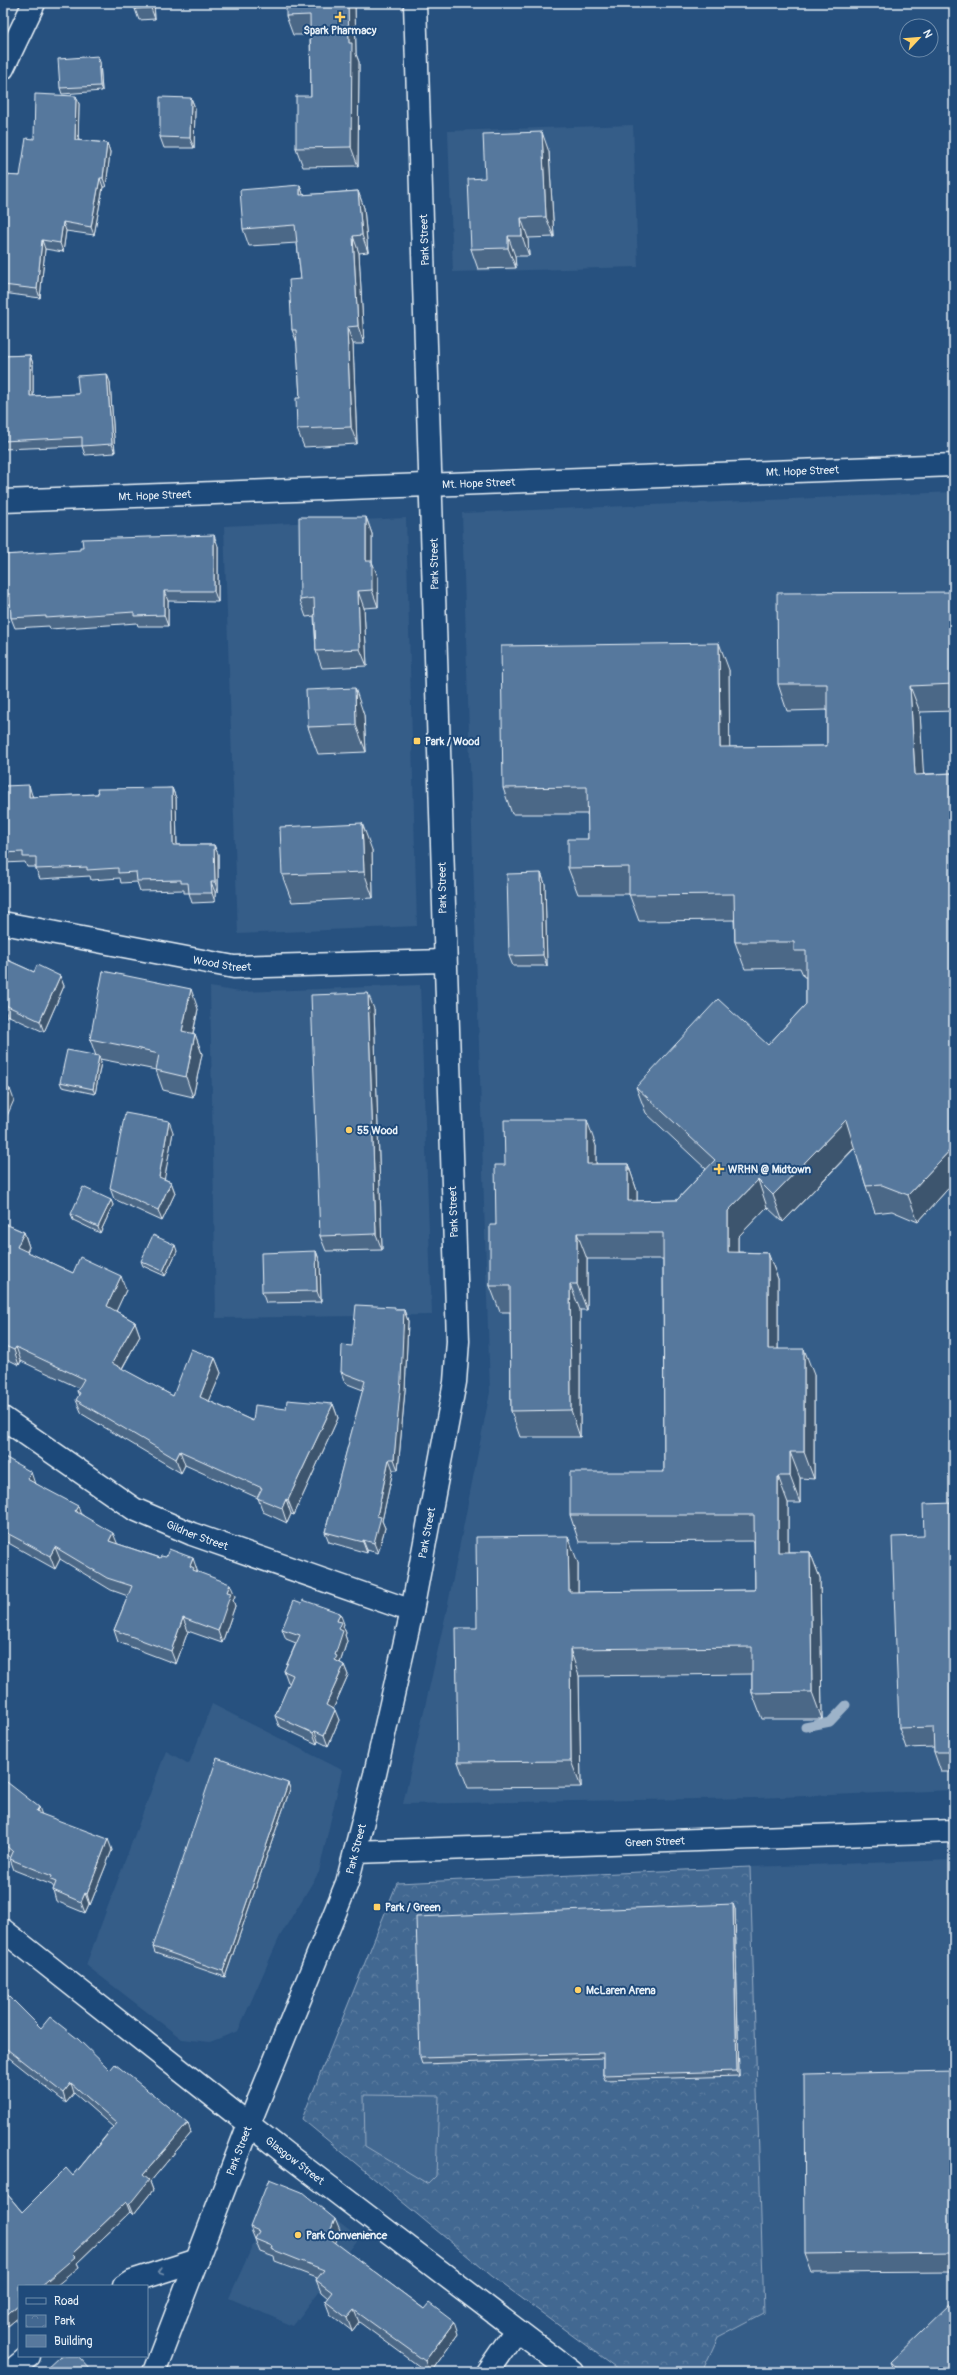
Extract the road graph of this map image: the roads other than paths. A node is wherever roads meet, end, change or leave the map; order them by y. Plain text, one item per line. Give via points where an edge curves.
1 (34, 3) edge
2 (415, 3) edge
3 (3, 68) edge
4 (954, 465) edge
5 (432, 485) junction
6 (3, 501) edge
7 (3, 923) edge
8 (444, 961) junction
9 (3, 1418) edge
10 (412, 1611) junction
11 (954, 1831) edge
12 (356, 1852) junction
13 (3, 1930) edge
14 (249, 2124) junction
15 (198, 2260) junction
16 (126, 2285) edge
17 (516, 2330) junction
18 (28, 2357) edge
19 (10, 2372) edge
20 (154, 2372) edge
21 (486, 2372) edge
22 (572, 2372) edge

1 - 3 street
2 - 5 street, Park Street
4 - 5 street, Mt. Hope Street
5 - 6 street, Mt. Hope Street
5 - 8 street, Park Street
7 - 8 street, Wood Street via 234,967
8 - 10 street, Park Street via 458,1341 455,1382
9 - 10 street, Gildner Street via 134,1509 192,1534
10 - 12 street, Park Street
11 - 12 street, Green Street
12 - 14 street, Park Street via 347,1884
13 - 14 street, Glasgow Street
14 - 15 street, Park Street
14 - 17 street, Glasgow Street
15 -> 16 street
15 - 20 street, Park Street
17 - 21 street
17 - 22 street, Glasgow Street
18 - 19 street

